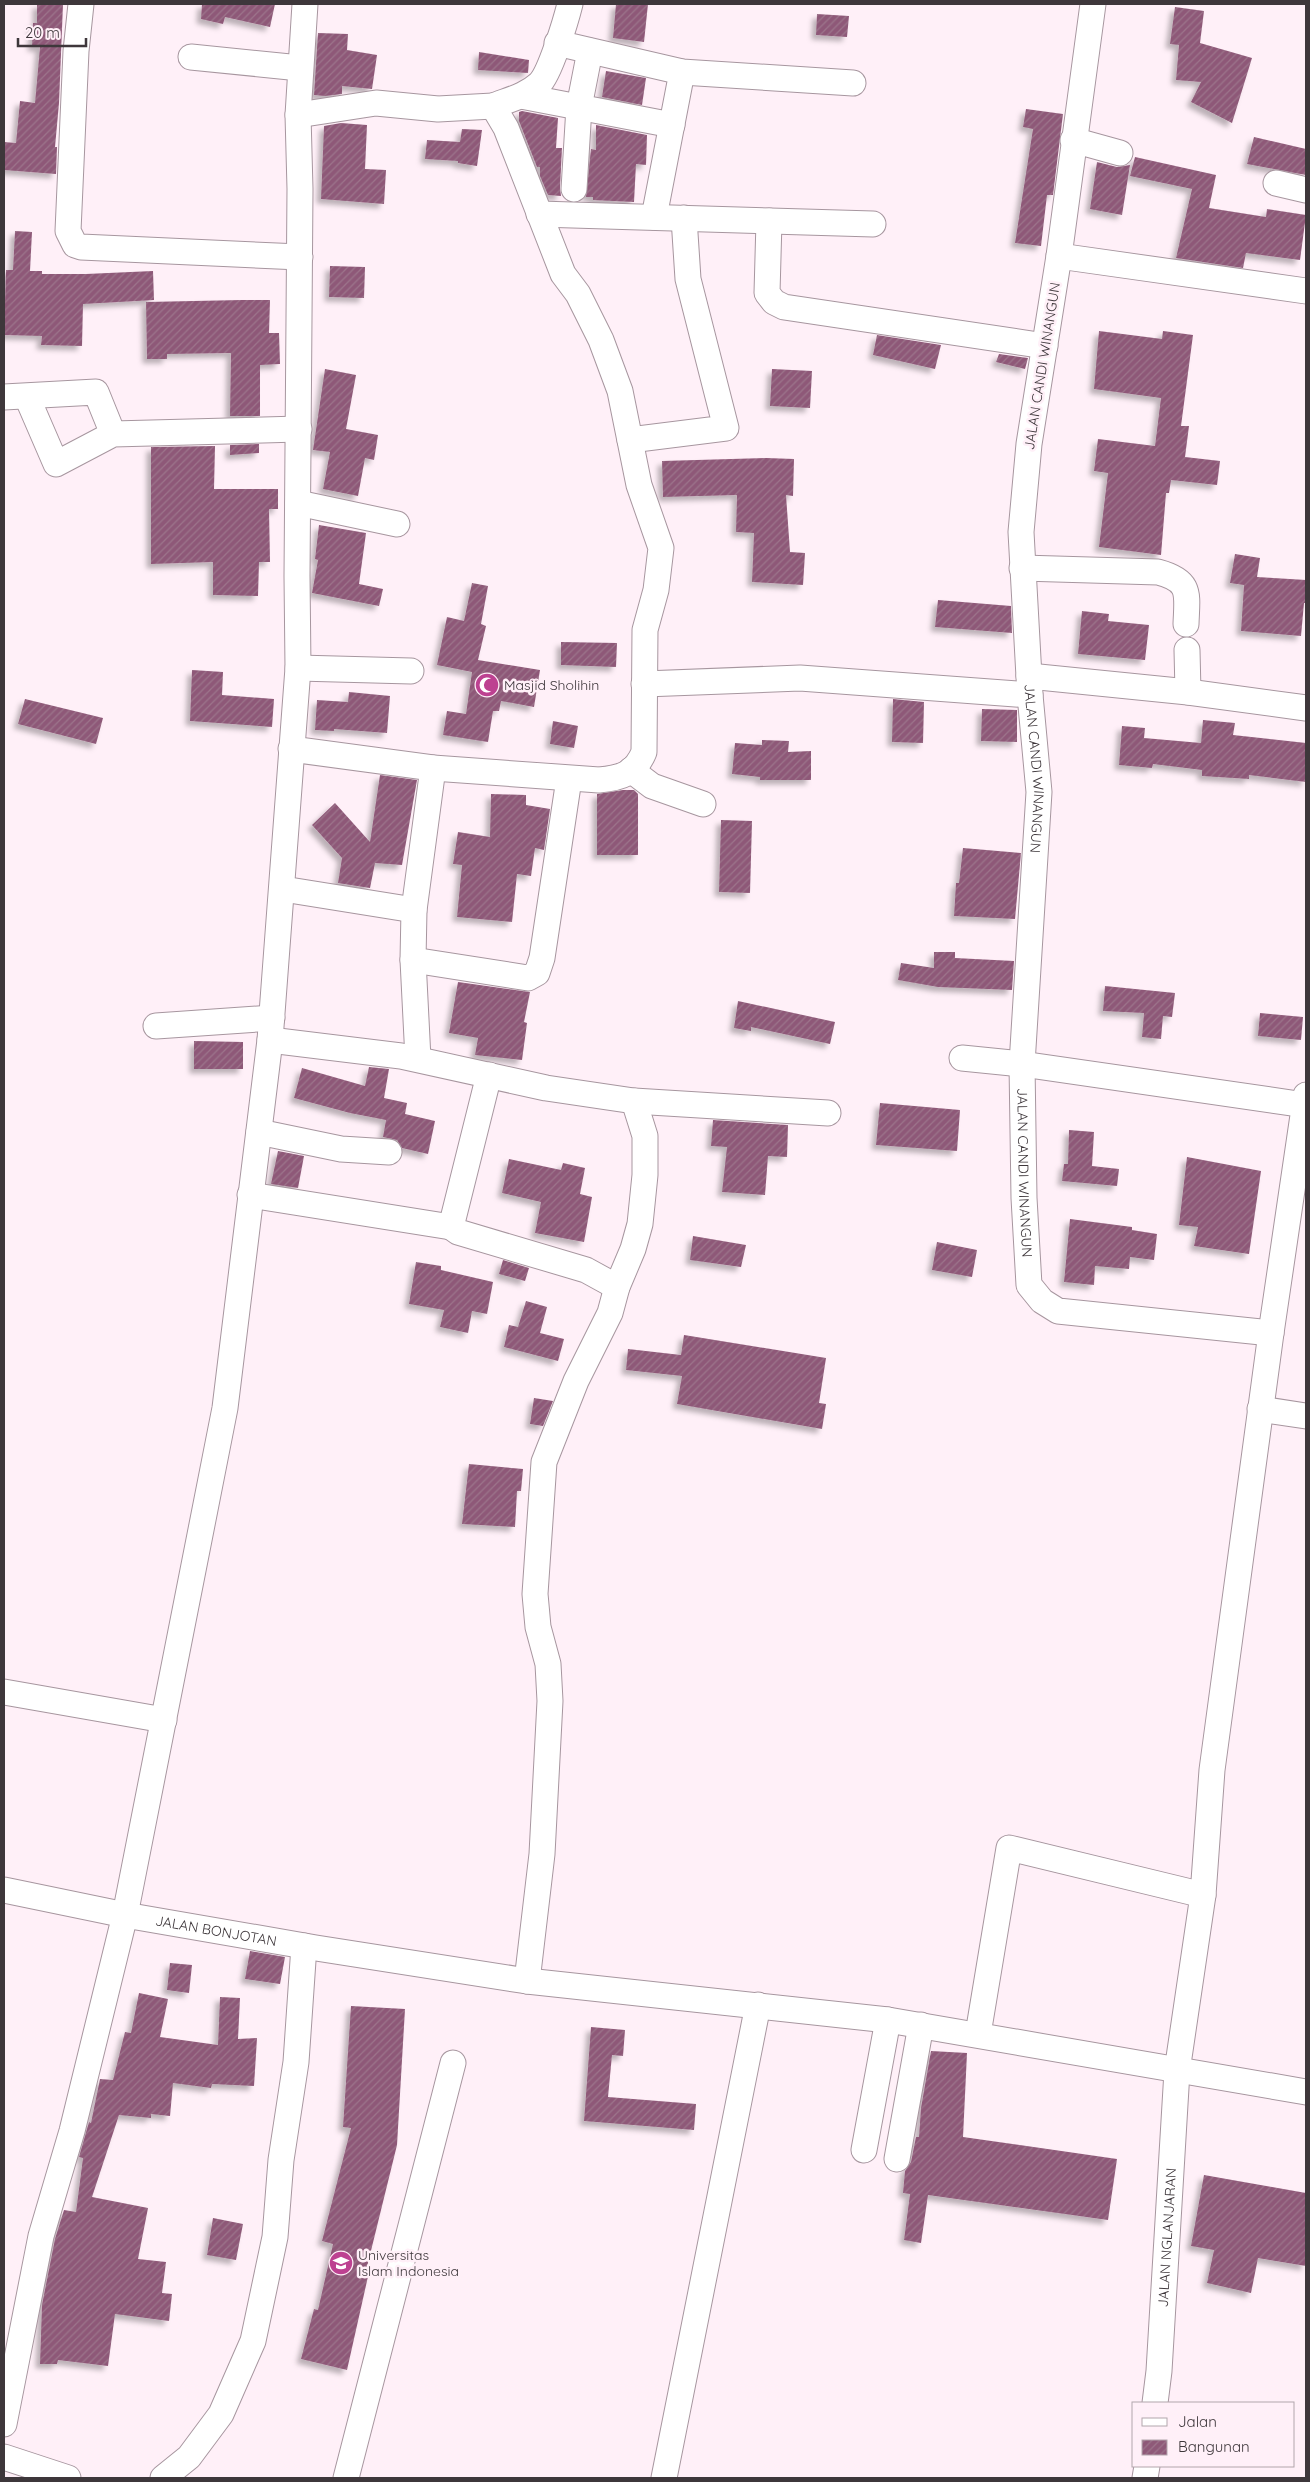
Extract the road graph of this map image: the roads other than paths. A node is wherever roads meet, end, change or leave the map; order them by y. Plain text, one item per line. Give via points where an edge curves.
1 (81, 4) edge
2 (304, 4) edge
3 (570, 4) edge
4 (1093, 4) edge
5 (557, 44) junction
6 (590, 52) junction
7 (190, 56) dead end
8 (300, 68) junction
9 (682, 72) junction
10 (853, 83) dead end
11 (521, 96) junction
12 (493, 106) junction
13 (579, 107) junction
14 (298, 115) junction
15 (672, 125) junction
16 (1073, 140) junction
17 (1120, 153) dead end
18 (1276, 183) dead end
19 (574, 189) dead end
20 (1306, 190) edge
21 (539, 214) junction
22 (654, 217) junction
23 (684, 218) junction
24 (770, 221) junction
25 (873, 224) dead end
26 (1059, 256) junction
27 (300, 257) junction
28 (1306, 291) edge
29 (1045, 346) junction
30 (15, 397) edge
31 (299, 429) junction
32 (113, 434) junction
33 (630, 440) junction
34 (298, 503) junction
35 (396, 524) dead end
36 (1022, 568) junction
37 (1186, 624) dead end
38 (1187, 650) dead end
39 (298, 668) junction
40 (411, 671) dead end
41 (644, 684) junction
42 (1029, 686) junction
43 (1188, 692) junction
44 (1306, 708) edge
45 (291, 749) junction
46 (433, 768) junction
47 (631, 770) junction
48 (569, 779) junction
49 (703, 804) dead end
50 (283, 889) junction
51 (414, 910) junction
52 (413, 960) junction
53 (156, 1026) dead end
54 (271, 1029) junction
55 (962, 1058) dead end
56 (418, 1059) junction
57 (1022, 1064) junction
58 (489, 1075) junction
59 (1306, 1100) edge
60 (634, 1101) junction
61 (828, 1113) dead end
62 (259, 1132) junction
63 (389, 1152) dead end
64 (250, 1195) junction
65 (451, 1227) junction
66 (617, 1286) junction
67 (1271, 1333) junction
68 (1260, 1409) junction
69 (1306, 1416) edge
70 (4, 1692) edge
71 (164, 1720) junction
72 (4, 1890) edge
73 (1203, 1895) junction
74 (125, 1914) junction
75 (304, 1946) junction
76 (527, 1981) junction
77 (758, 2005) junction
78 (888, 2020) junction
79 (921, 2025) junction
80 (978, 2034) junction
81 (453, 2063) dead end
82 (1177, 2072) junction
83 (1306, 2092) edge
84 (864, 2150) dead end
85 (897, 2159) dead end
86 (1155, 2402) edge
87 (4, 2424) edge
88 (4, 2457) edge
89 (68, 2478) edge
90 (163, 2478) edge
91 (346, 2478) edge
92 (664, 2478) edge

1 - 27 street via 68,231 74,245
2 - 8 street
3 - 5 street
4 - 16 street, JALAN CANDI WINANGUN
5 - 6 street
5 - 11 street via 540,84
6 - 9 street
6 - 13 street
7 - 8 street
8 - 14 street
9 - 10 street
9 - 15 street
11 - 12 street
11 - 13 street
12 - 14 street via 438,109 376,103
12 - 21 street via 506,128
13 - 15 street
13 - 19 street
14 - 27 street
15 - 22 street
16 - 17 street
16 - 26 street, JALAN CANDI WINANGUN
18 - 20 street
21 - 22 street
21 - 33 street via 563,274 578,294 601,340 620,391
22 - 23 street
23 - 24 street
23 - 33 street via 688,279 726,428
24 - 25 street
24 - 29 street via 767,293 779,305
26 - 28 street
26 - 29 street, JALAN CANDI WINANGUN
27 - 31 street
29 - 36 street, JALAN CANDI WINANGUN via 1025,483 1020,532
30 - 32 street via 96,392
30 - 32 street via 56,464
31 - 32 street
31 - 34 street
33 - 41 street via 639,485 662,548 656,590 645,630
34 - 35 street
34 - 39 street
36 - 37 street via 1158,572 1174,576 1182,582 1187,594
36 - 42 street, JALAN CANDI WINANGUN
38 - 43 street
39 - 40 street
39 - 45 street
41 - 42 street via 800,678
41 - 47 street via 644,752
42 - 43 street
42 - 57 street, JALAN CANDI WINANGUN via 1039,792
43 - 44 street
45 - 46 street
45 - 50 street
46 - 48 street
46 - 51 street
47 - 48 street via 619,778
47 - 49 street via 652,786
48 - 52 street via 537,973 528,978
50 - 51 street
50 - 54 street
51 - 52 street
52 - 56 street
53 - 54 street
54 - 56 street
54 - 62 street
55 - 57 street
56 - 58 street
57 - 59 street
57 - 67 street, JALAN CANDI WINANGUN via 1029,1285 1042,1301 1058,1311
58 - 60 street via 546,1088
58 - 65 street
59 - 67 street, JALAN NGLANJARAN
60 - 61 street
60 - 66 street via 645,1136 644,1197 633,1249
62 - 63 street via 342,1149
62 - 64 street
64 - 65 street
64 - 71 street via 225,1408
65 - 66 street via 458,1232 586,1270
66 - 76 street via 610,1313 576,1381 544,1462 535,1594 538,1627 548,1664 550,1701 542,1854
67 - 68 street, JALAN NGLANJARAN
68 - 69 street
68 - 73 street, JALAN NGLANJARAN via 1212,1770
70 - 71 street
71 - 74 street
72 - 74 street, JALAN BONJOTAN
73 - 80 street via 1009,1848
73 - 82 street, JALAN NGLANJARAN
74 - 75 street, JALAN BONJOTAN
74 - 87 street via 72,2131 41,2236
75 - 76 street, JALAN BONJOTAN
75 - 90 street via 296,2062 281,2160 275,2236 253,2341 221,2414 190,2458
76 - 77 street, JALAN BONJOTAN
77 - 78 street, JALAN BONJOTAN
77 - 92 street
78 - 79 street, JALAN BONJOTAN
78 - 84 street
79 - 80 street, JALAN BONJOTAN
79 - 85 street
80 - 82 street, JALAN BONJOTAN
81 - 91 street
82 - 83 street, JALAN BONJOTAN
82 - 86 street, JALAN NGLANJARAN
88 - 89 street

